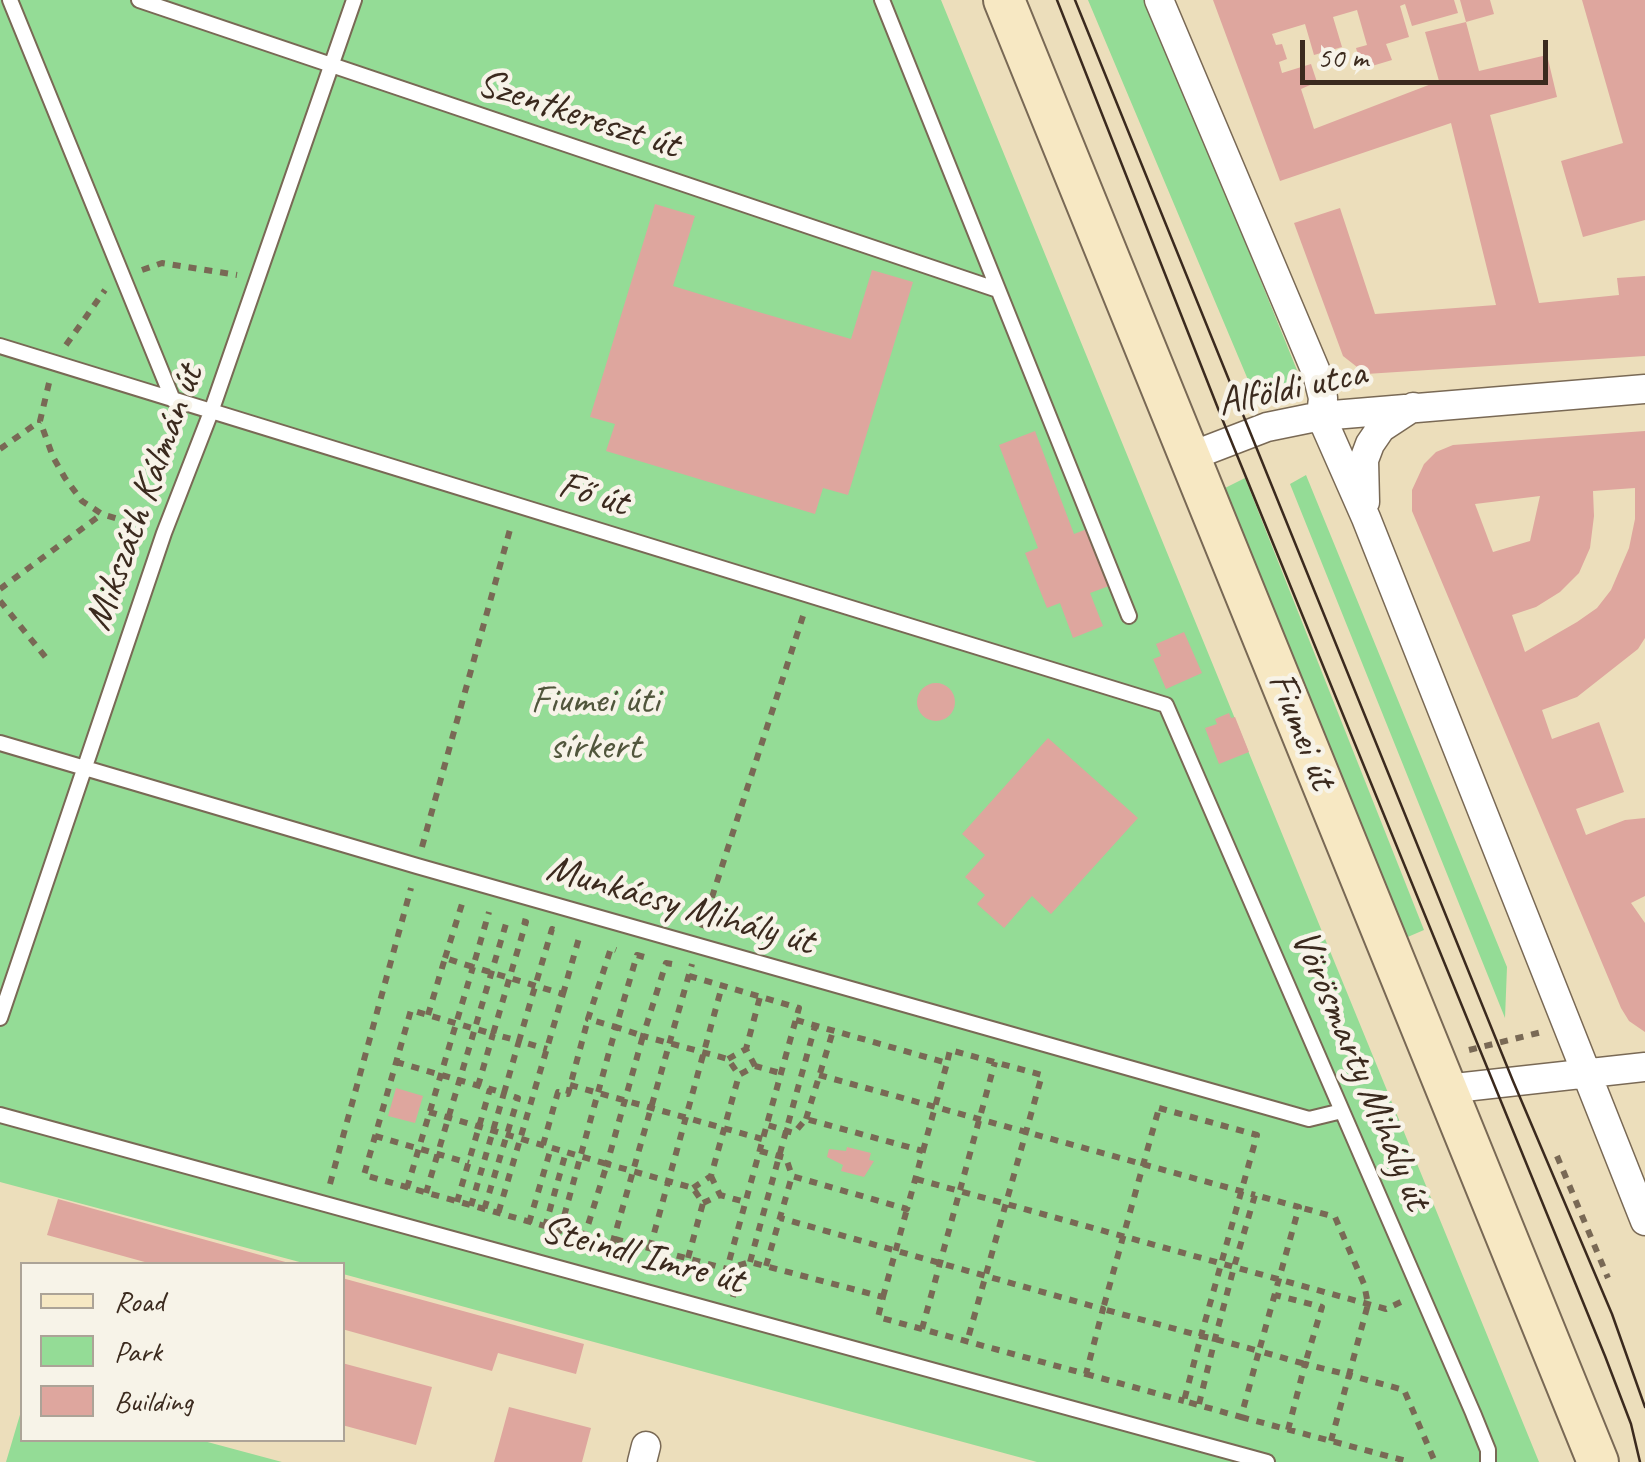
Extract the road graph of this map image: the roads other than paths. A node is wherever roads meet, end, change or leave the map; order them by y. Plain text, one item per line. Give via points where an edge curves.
1 (10, 0) edge
2 (139, 0) edge
3 (354, 0) edge
4 (882, 0) edge
5 (1004, 0) edge
6 (1159, 0) edge
7 (330, 67) junction
8 (998, 290) junction
9 (0, 346) edge
10 (1645, 389) edge
11 (173, 400) junction
12 (1414, 406) junction
13 (211, 412) junction
14 (1320, 416) junction
15 (1189, 457) junction
16 (1366, 518) junction
17 (1130, 616) dead end
18 (1166, 706) joint
19 (0, 743) edge
20 (87, 769) junction
21 (0, 1018) edge
22 (1645, 1067) edge
23 (1439, 1073) junction
24 (1584, 1073) junction
25 (1342, 1111) junction
26 (0, 1115) edge
27 (1645, 1222) edge
28 (1267, 1462) edge
29 (1488, 1462) edge
30 (1598, 1462) edge

1 - 11 lane
2 - 7 lane, Szentkereszt út
3 - 7 lane, Mikszáth Kálmán út
4 - 8 lane
5 - 15 main road, Fiumei út
6 - 14 street via 1317,374
7 - 8 lane, Szentkereszt út
7 - 13 lane, Mikszáth Kálmán út
8 - 17 lane
9 - 11 lane, Fő út
10 - 12 street, Alföldi utca
11 - 13 lane, Fő út
12 - 14 street, Alföldi utca
12 - 16 street, Alföldi utca via 1370,444 1364,460
13 - 18 lane, Fő út
13 - 20 lane, Mikszáth Kálmán út
14 - 15 street, Alföldi utca via 1266,427
14 - 16 street
15 - 23 main road, Fiumei út
16 - 24 street
18 - 25 lane, Vörösmarty Mihály út
19 - 20 lane, Munkácsy Mihály út
20 - 21 lane, Mikszáth Kálmán út
20 - 25 lane, Munkácsy Mihály út via 1309,1119
22 - 24 street
23 - 24 street
23 - 30 main road, Fiumei út
24 - 27 street
25 - 29 lane, Vörösmarty Mihály út
26 - 28 lane, Steindl Imre út

